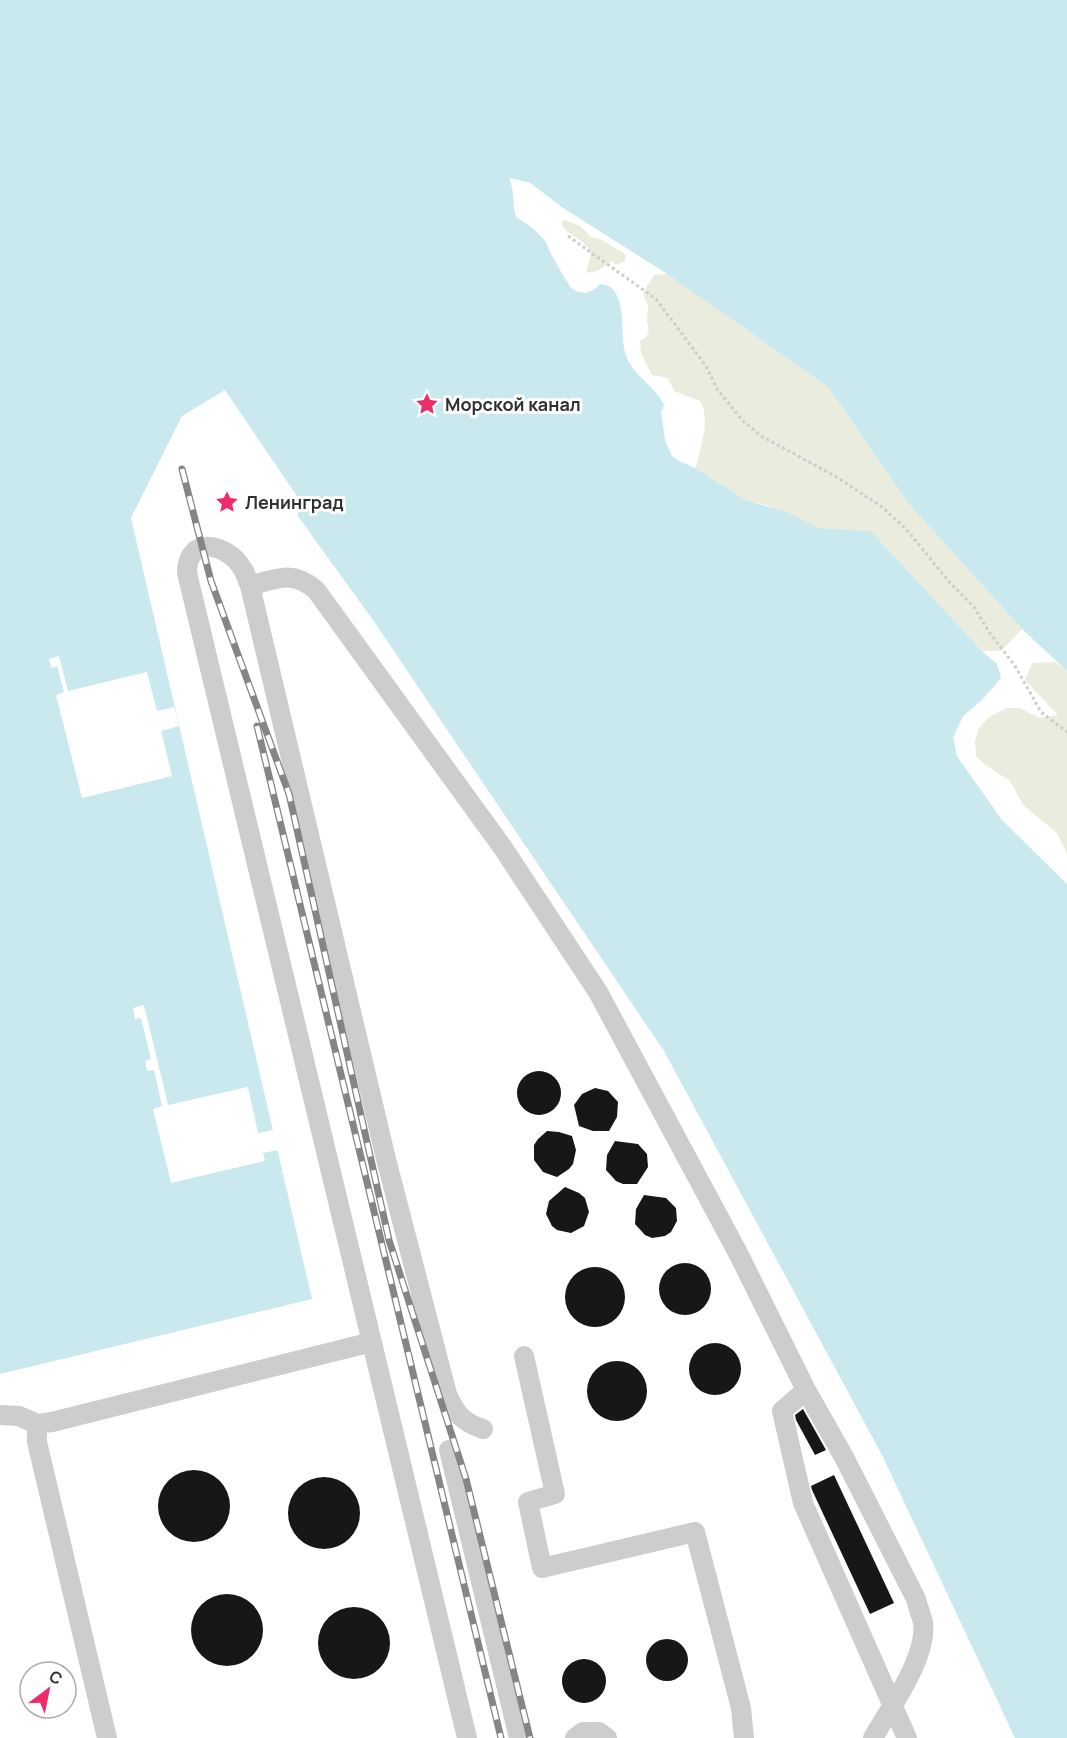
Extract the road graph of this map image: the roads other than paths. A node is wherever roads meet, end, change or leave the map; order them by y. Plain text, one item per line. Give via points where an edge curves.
1 (250, 586) junction
2 (372, 1342) junction
3 (524, 1356) dead end
4 (806, 1390) junction
5 (0, 1415) edge
6 (37, 1424) junction
7 (483, 1429) dead end
8 (449, 1450) dead end
9 (891, 1705) junction
10 (107, 1738) edge
11 (467, 1738) edge
12 (519, 1738) edge
13 (575, 1738) edge
14 (607, 1738) edge
15 (744, 1738) edge
16 (873, 1738) edge
17 (907, 1738) edge

1 - 2 lane via 242,567 215,548 202,546 187,561
1 - 4 lane via 291,577 305,580 316,590 503,848 598,992 738,1253
1 - 7 lane via 383,1147 447,1394 455,1412 469,1425
2 - 6 lane
2 - 11 lane
3 - 15 lane via 555,1494 528,1502 542,1568 695,1532 741,1708
4 - 9 lane via 782,1411 803,1503
4 - 9 lane via 916,1599 923,1624 914,1668
5 - 6 lane via 20,1416
6 - 10 lane via 37,1442
8 - 12 lane
9 - 16 lane
9 - 17 lane
13 - 14 lane via 583,1731 599,1732

